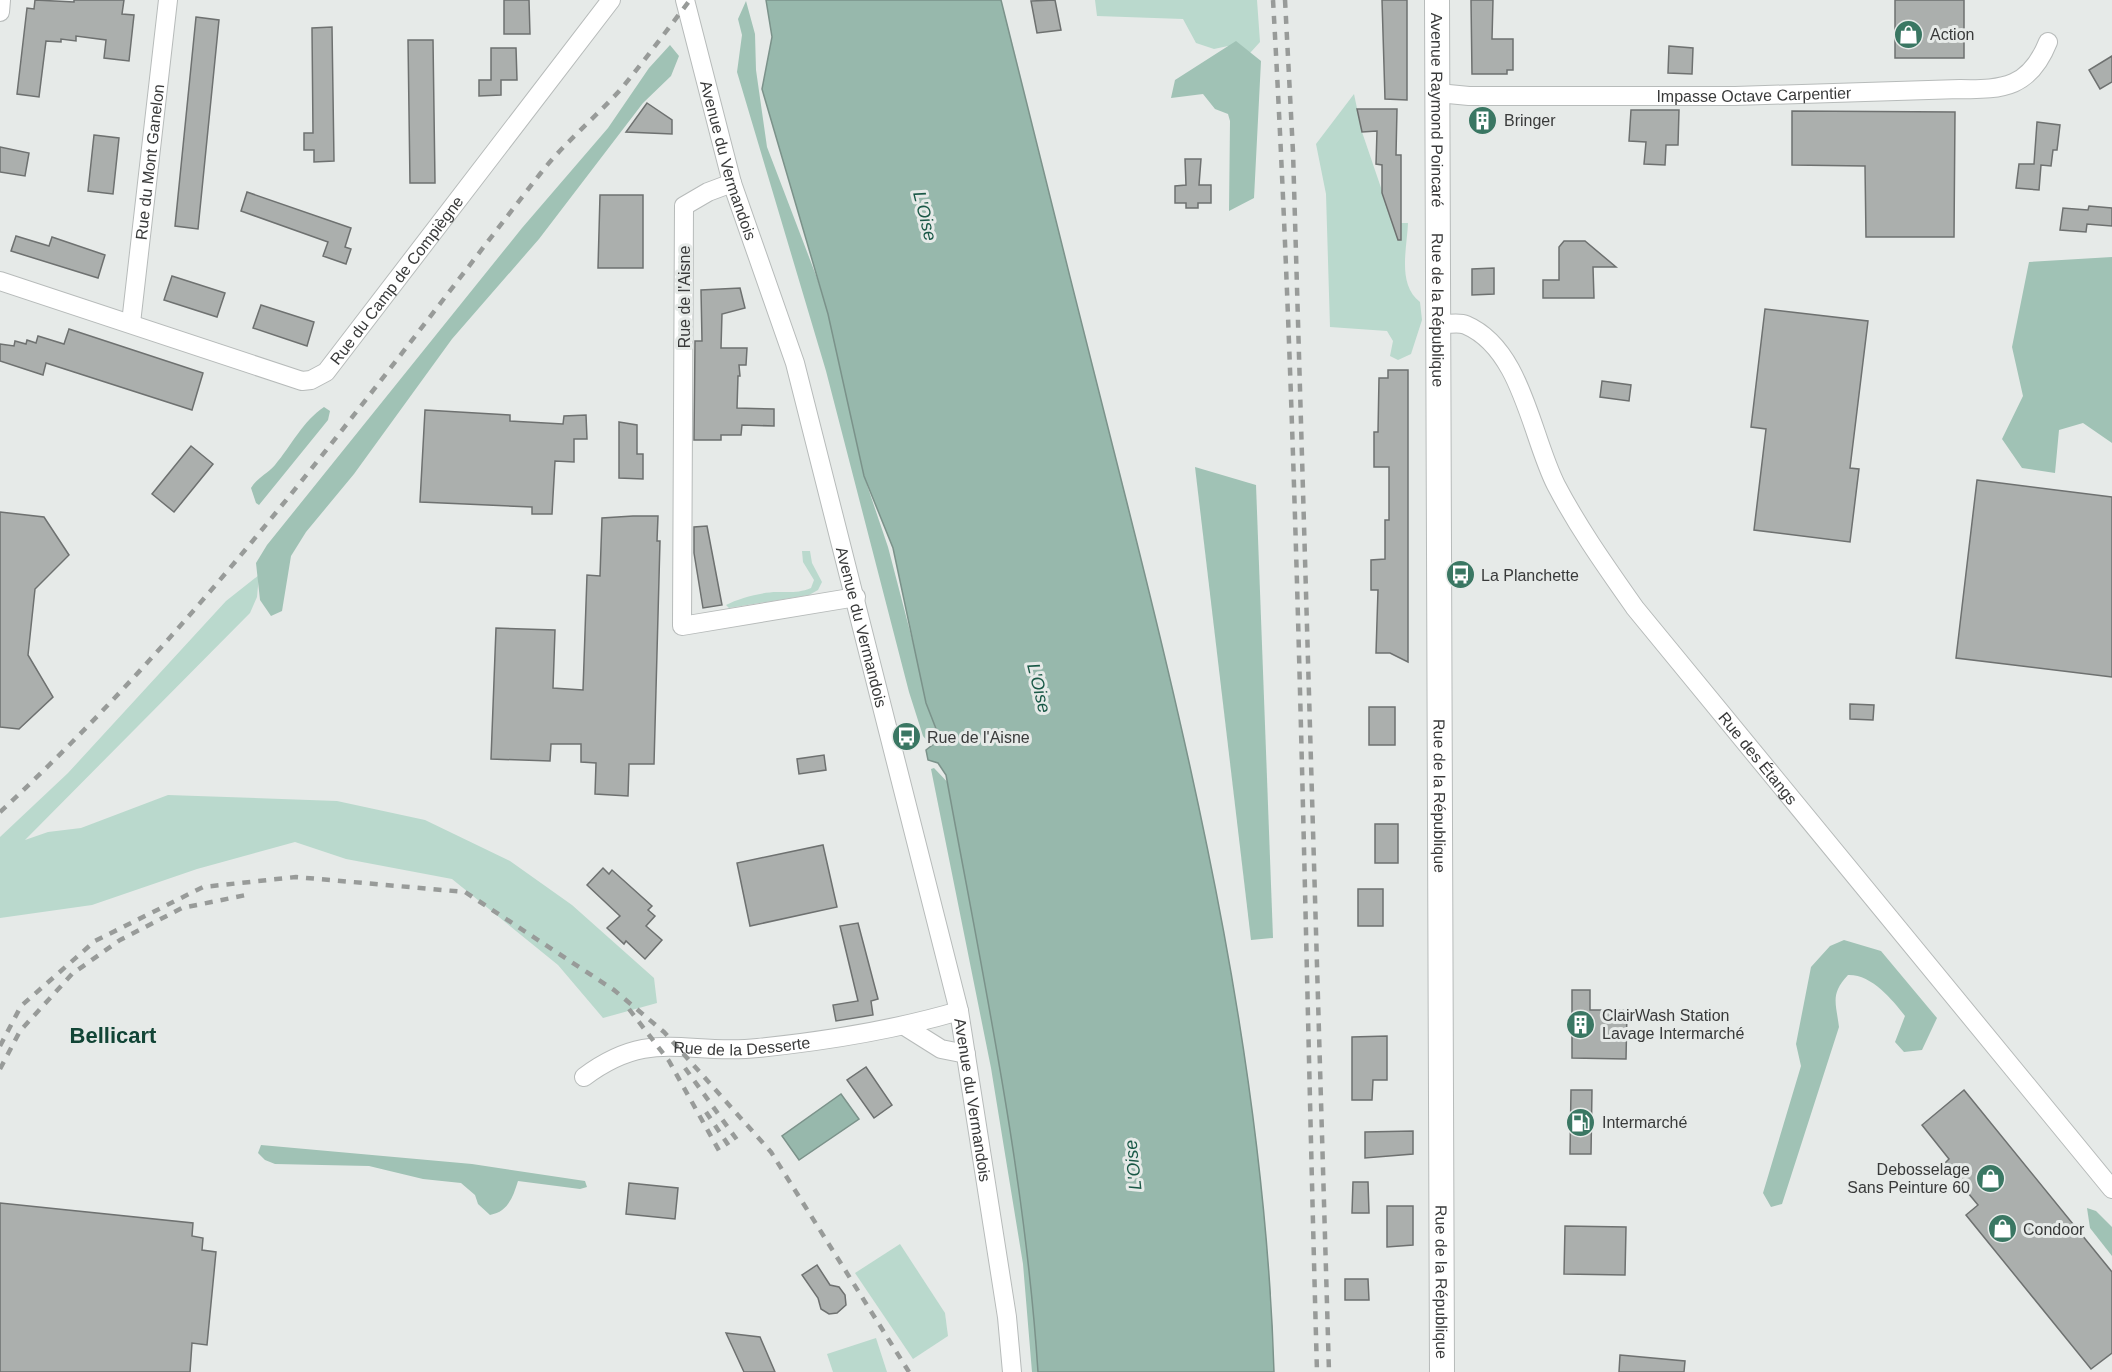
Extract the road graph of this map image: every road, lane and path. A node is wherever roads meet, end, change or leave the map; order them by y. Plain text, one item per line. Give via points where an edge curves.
1 (1, 0) edge
2 (168, 0) edge
3 (611, 0) edge
4 (685, 0) edge
5 (1437, 0) edge
6 (0, 12) edge
7 (2048, 42) dead end
8 (1438, 93) junction
9 (732, 183) junction
10 (1438, 220) joint
11 (0, 281) edge
12 (131, 323) junction
13 (1439, 325) junction
14 (856, 597) junction
15 (959, 1011) junction
16 (906, 1027) junction
17 (966, 1054) junction
18 (585, 1077) dead end
19 (2112, 1190) edge
20 (1012, 1372) edge
21 (1442, 1372) edge

1 - 6 street
2 - 12 street, Rue du Mont Ganelon
3 - 12 street, Rue du Camp de Compiègne via 320,376 302,381
4 - 9 street, Avenue du Vermandois
5 - 8 main road, Avenue Raymond Poincaré
7 - 8 street, Impasse Octave Carpentier via 2040,63 2025,77 1994,90 1735,96
8 - 10 main road, Avenue Raymond Poincaré
9 - 14 street, Avenue du Vermandois via 795,363
9 - 14 street, Rue de l'Aisne via 684,207 682,626
10 - 13 main road, Rue de la République
11 - 12 street, Rue du Camp de Compiègne
13 - 19 street, Rue des Étangs via 1466,325 1494,346 1517,378 1534,433 1556,484 1593,549 1635,608
13 - 21 main road, Rue de la République
14 - 15 street, Avenue du Vermandois
15 - 16 street, Rue de la Desserte
15 - 17 street, Avenue du Vermandois
16 - 17 street via 941,1049
16 - 18 street, Rue de la Desserte via 756,1048 656,1045 627,1051
17 - 20 street, Avenue du Vermandois

